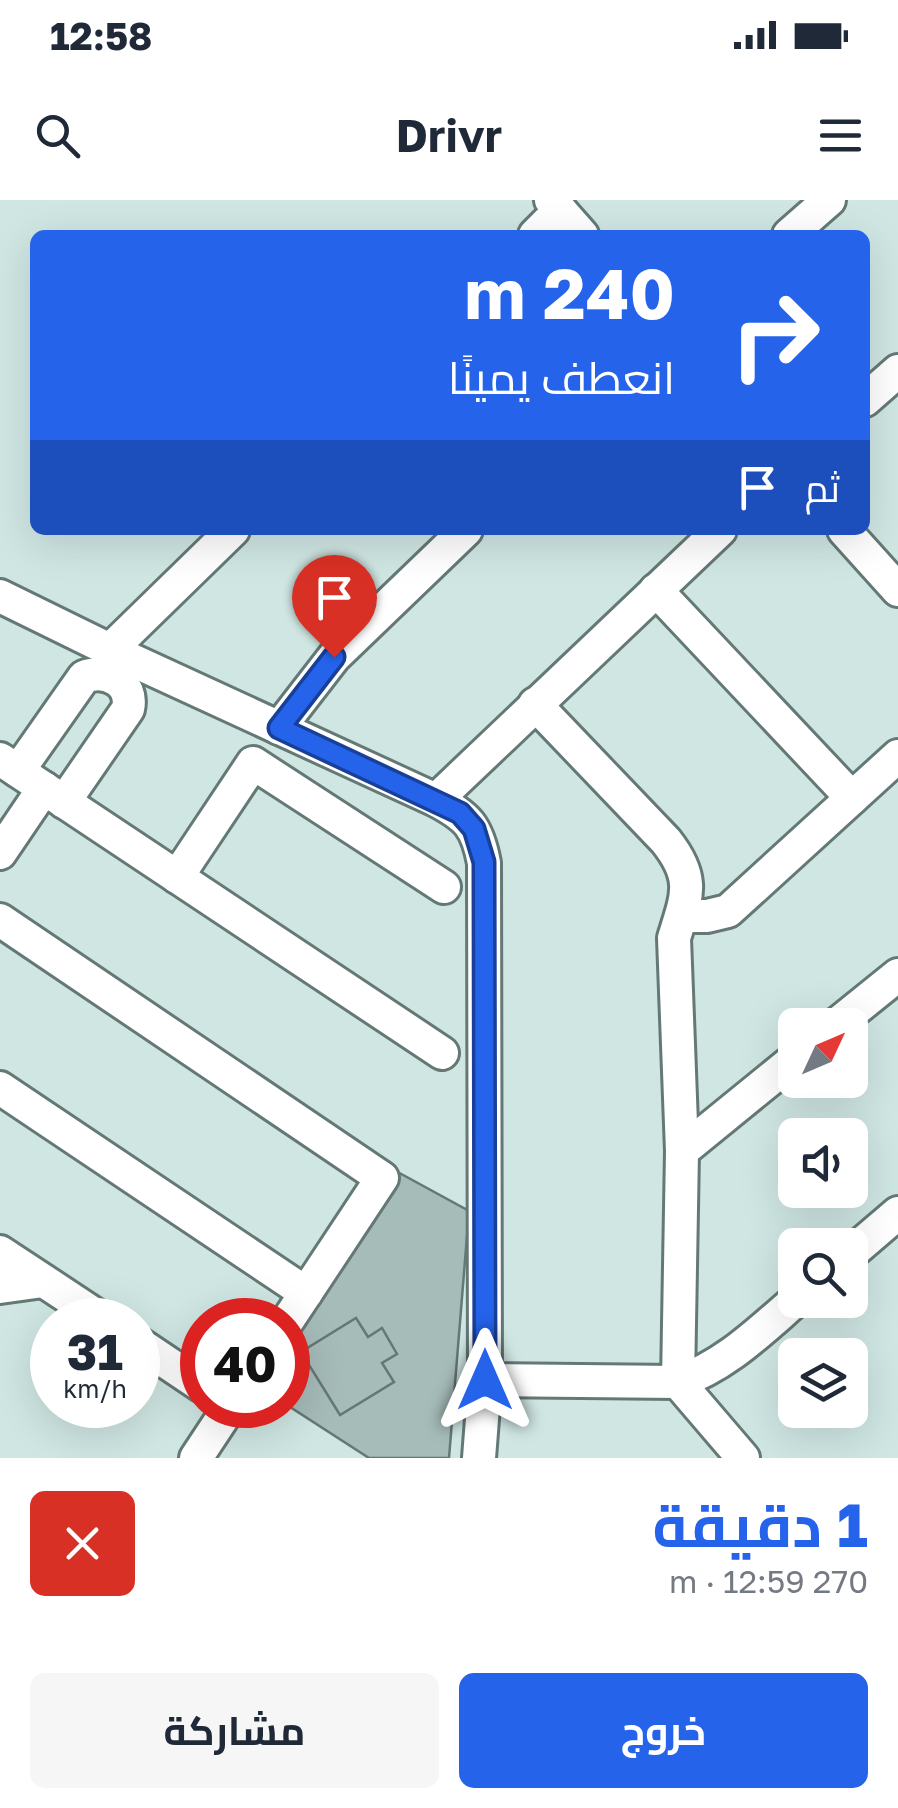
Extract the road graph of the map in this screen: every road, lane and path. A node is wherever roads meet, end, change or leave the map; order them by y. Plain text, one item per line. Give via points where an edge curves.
1 (829, 200) edge
2 (555, 205) edge
3 (538, 230) edge
4 (578, 230) edge
5 (795, 230) edge
6 (898, 372) edge
7 (870, 396) edge
8 (228, 535) edge
9 (461, 535) edge
10 (715, 535) edge
11 (849, 535) edge
12 (897, 588) edge
13 (656, 590) junction
14 (0, 596) edge
15 (110, 650) junction
16 (536, 704) junction
17 (279, 728) junction
18 (40, 738) junction
19 (898, 756) edge
20 (88, 769) junction
21 (32, 780) edge
22 (852, 798) junction
23 (436, 800) junction
24 (0, 853) edge
25 (177, 877) junction
26 (444, 886) dead end
27 (683, 916) junction
28 (0, 920) edge
29 (898, 974) edge
30 (857, 1008) edge
31 (442, 1053) dead end
32 (778, 1073) edge
33 (0, 1088) edge
34 (682, 1151) junction
35 (898, 1213) edge
36 (868, 1239) edge
37 (0, 1252) edge
38 (43, 1280) junction
39 (0, 1287) edge
40 (70, 1298) edge
41 (285, 1298) edge
42 (303, 1298) edge
43 (778, 1315) edge
44 (485, 1380) junction
45 (678, 1382) junction
46 (216, 1428) edge
47 (196, 1458) edge
48 (480, 1458) edge
49 (742, 1458) edge

1 - 5 street
2 - 3 street
2 - 4 street
6 - 7 street
8 - 15 street
9 - 17 street via 334,657
10 - 13 street
11 - 12 street
13 - 16 street
13 - 22 street
14 - 15 street
15 - 17 street
16 - 23 street
16 - 27 street via 680,860 688,888
17 - 23 street
18 - 20 street
18 - 20 street via 84,677 114,677 130,702
18 - 21 street
19 - 22 street
20 - 21 street
21 - 24 street
21 - 25 street
22 - 27 street via 728,910
23 - 44 street via 468,819 484,862
25 - 26 street via 253,763
25 - 31 street
27 - 34 street via 674,936
28 - 42 street via 382,1178
29 - 30 street
32 - 34 street
33 - 41 street
34 - 45 street
35 - 36 street
37 - 38 street
38 - 39 street
38 - 40 street
43 - 45 street via 730,1356
44 - 45 street
44 - 48 street
45 - 49 street
46 - 47 street

